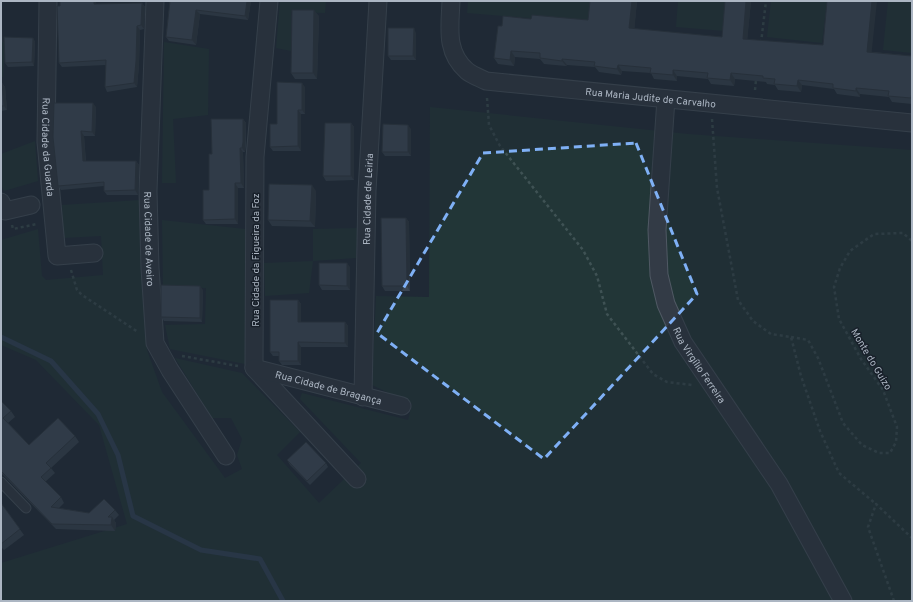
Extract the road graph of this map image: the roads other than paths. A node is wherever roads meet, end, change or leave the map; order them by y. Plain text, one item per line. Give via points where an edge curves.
1 (48, 1) edge
2 (155, 1) edge
3 (269, 1) edge
4 (378, 1) edge
5 (451, 1) edge
6 (666, 99) junction
7 (912, 123) edge
8 (1, 202) edge
9 (30, 205) dead end
10 (94, 253) dead end
11 (254, 368) junction
12 (363, 397) junction
13 (402, 406) dead end
14 (226, 456) dead end
15 (357, 479) dead end
16 (1, 482) edge
17 (26, 508) edge
18 (843, 601) edge

1 - 10 street, Rua Cidade da Guarda via 46,142 57,256
2 - 14 street, Rua Cidade de Aveiro via 148,191 155,343
3 - 11 street, Rua Cidade da Figueira da Foz via 255,156
4 - 12 street, Rua Cidade de Leiria via 367,191
5 - 6 street, Rua Maria Judite de Carvalho via 449,39 456,59 467,72 486,81
6 - 7 street, Rua Maria Judite de Carvalho
6 - 18 street, Rua Virgílio Ferreira via 656,230 658,275 666,304 683,342 779,484
8 - 9 street via 5,211
11 - 12 street, Rua Cidade de Bragança
11 - 15 street
12 - 13 street, Rua Cidade de Bragança
16 - 17 lane

